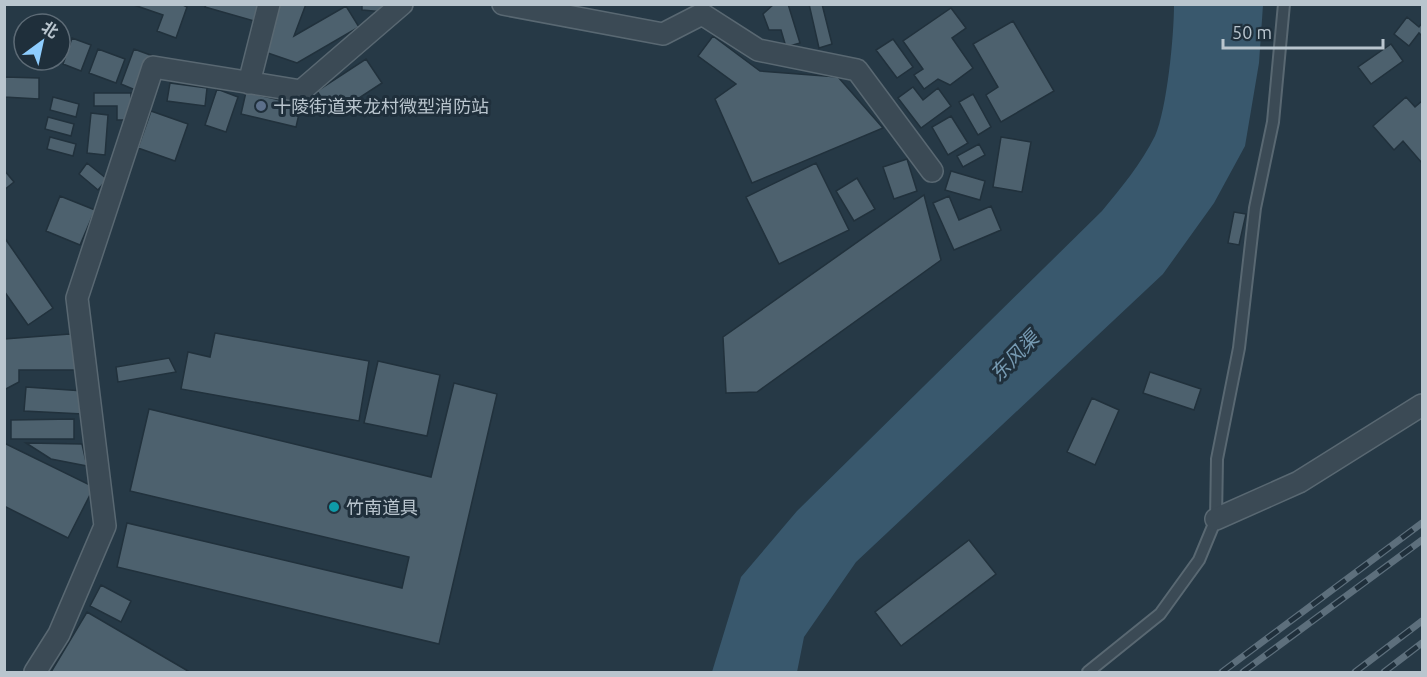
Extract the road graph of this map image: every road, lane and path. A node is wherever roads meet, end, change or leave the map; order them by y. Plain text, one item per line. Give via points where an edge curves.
1 (269, 4) edge
2 (402, 4) edge
3 (502, 4) edge
4 (1284, 4) edge
5 (249, 83) junction
6 (932, 171) dead end
7 (1422, 405) edge
8 (1216, 519) junction
9 (35, 672) edge
10 (1088, 672) edge

1 - 5 street
2 - 5 street via 301,91
3 - 6 street via 663,34 702,14 758,50 857,70
4 - 8 lane via 1273,122 1255,208 1239,348 1217,459
5 - 9 street via 153,67 77,298 105,526 59,634
7 - 8 street via 1299,482
8 - 10 lane via 1199,560 1160,614

